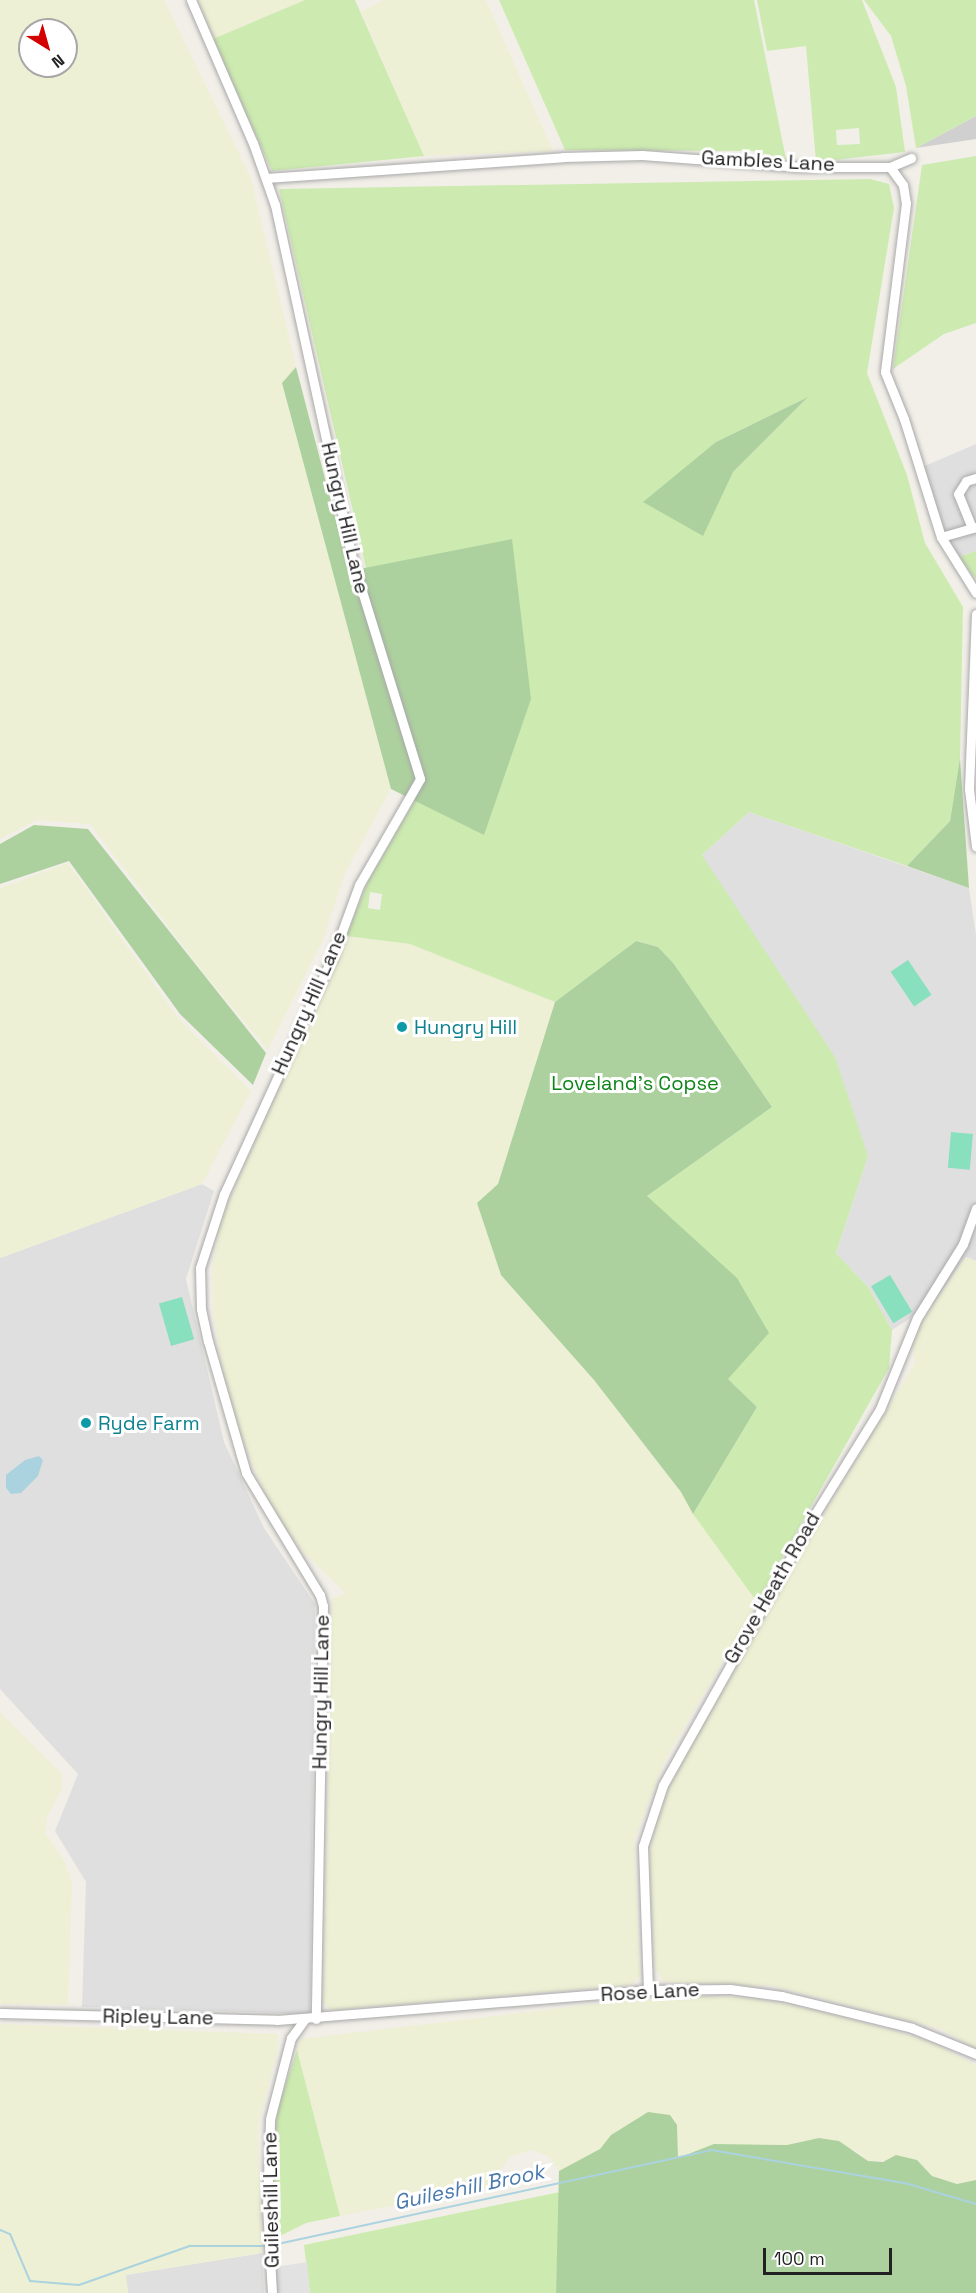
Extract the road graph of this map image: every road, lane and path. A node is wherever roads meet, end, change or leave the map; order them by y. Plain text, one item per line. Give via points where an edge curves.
1 (190, 0) edge
2 (910, 158) dead end
3 (890, 167) junction
4 (266, 178) junction
5 (976, 478) edge
6 (974, 528) edge
7 (941, 537) junction
8 (976, 593) edge
9 (976, 614) edge
10 (976, 847) edge
11 (976, 1208) edge
12 (648, 1990) junction
13 (0, 2013) edge
14 (304, 2019) junction
15 (316, 2019) junction
16 (277, 2020) junction
17 (291, 2038) junction
18 (976, 2054) edge
19 (272, 2293) edge

1 - 4 street, Hungry Hill Lane
2 - 3 street
3 - 4 street, Gambles Lane via 802,166 642,155
3 - 7 street via 903,185 906,203 885,372
4 - 15 street, Hungry Hill Lane via 353,562 420,779 359,885 333,956 224,1194 200,1268 201,1309 208,1341 246,1473 323,1606
5 - 6 street via 966,481 958,494
6 - 7 street
7 - 8 street
9 - 10 street via 969,789
11 - 12 street, Grove Heath Road via 963,1244 917,1318 880,1410 814,1514 663,1785 644,1846
12 - 15 street, Rose Lane
12 - 18 street, Rose Lane via 730,1989 782,1996 912,2028
13 - 16 street, Ripley Lane
14 - 15 street, Ripley Lane
14 - 16 street, Ripley Lane
14 - 17 street, Guileshill Lane
16 - 17 street
17 - 19 street, Guileshill Lane via 269,2128

